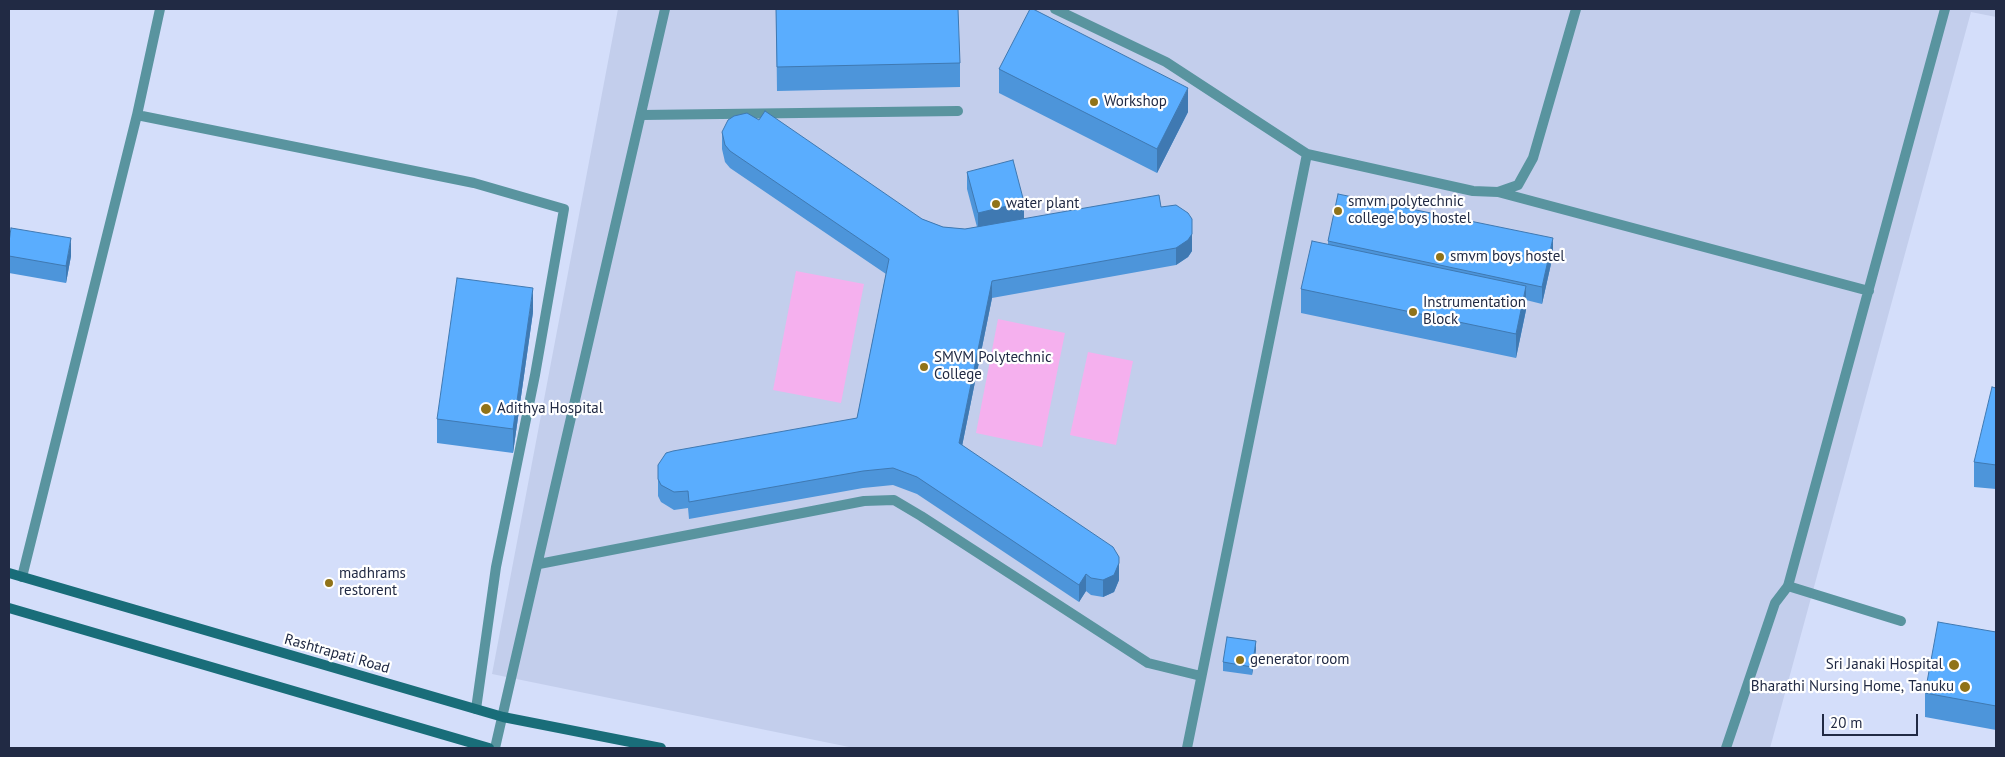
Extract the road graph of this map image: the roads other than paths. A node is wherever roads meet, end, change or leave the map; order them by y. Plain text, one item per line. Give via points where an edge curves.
1 (160, 9) edge
2 (665, 9) edge
3 (1056, 9) edge
4 (1576, 9) edge
5 (1945, 9) edge
6 (958, 111) dead end
7 (137, 115) junction
8 (642, 115) junction
9 (1306, 154) junction
10 (1498, 192) junction
11 (1869, 291) junction
12 (539, 564) junction
13 (9, 573) edge
14 (22, 577) junction
15 (1788, 586) junction
16 (9, 608) edge
17 (1901, 622) dead end
18 (1201, 676) junction
19 (476, 709) junction
20 (503, 717) junction
21 (489, 748) edge
22 (495, 748) edge
23 (661, 748) edge
24 (1186, 748) edge
25 (1726, 748) edge

1 - 7 street
2 - 8 street
3 - 9 street via 1166,62
4 - 10 street via 1534,158 1518,185
5 - 11 street
6 - 8 street
7 - 14 street
7 - 19 street via 474,183 564,209 496,568
8 - 12 street
9 - 10 street via 1473,191
9 - 18 street
10 - 11 street
11 - 15 street
12 - 18 street via 864,501 894,500 1148,663
12 - 20 street
13 - 14 street, Rashtrapati Road
14 - 19 street, Rashtrapati Road
15 - 17 street
15 - 25 street via 1775,603
16 - 21 street
18 - 24 street
19 - 20 street, Rashtrapati Road
20 - 22 street
20 - 23 street, Rashtrapati Road

